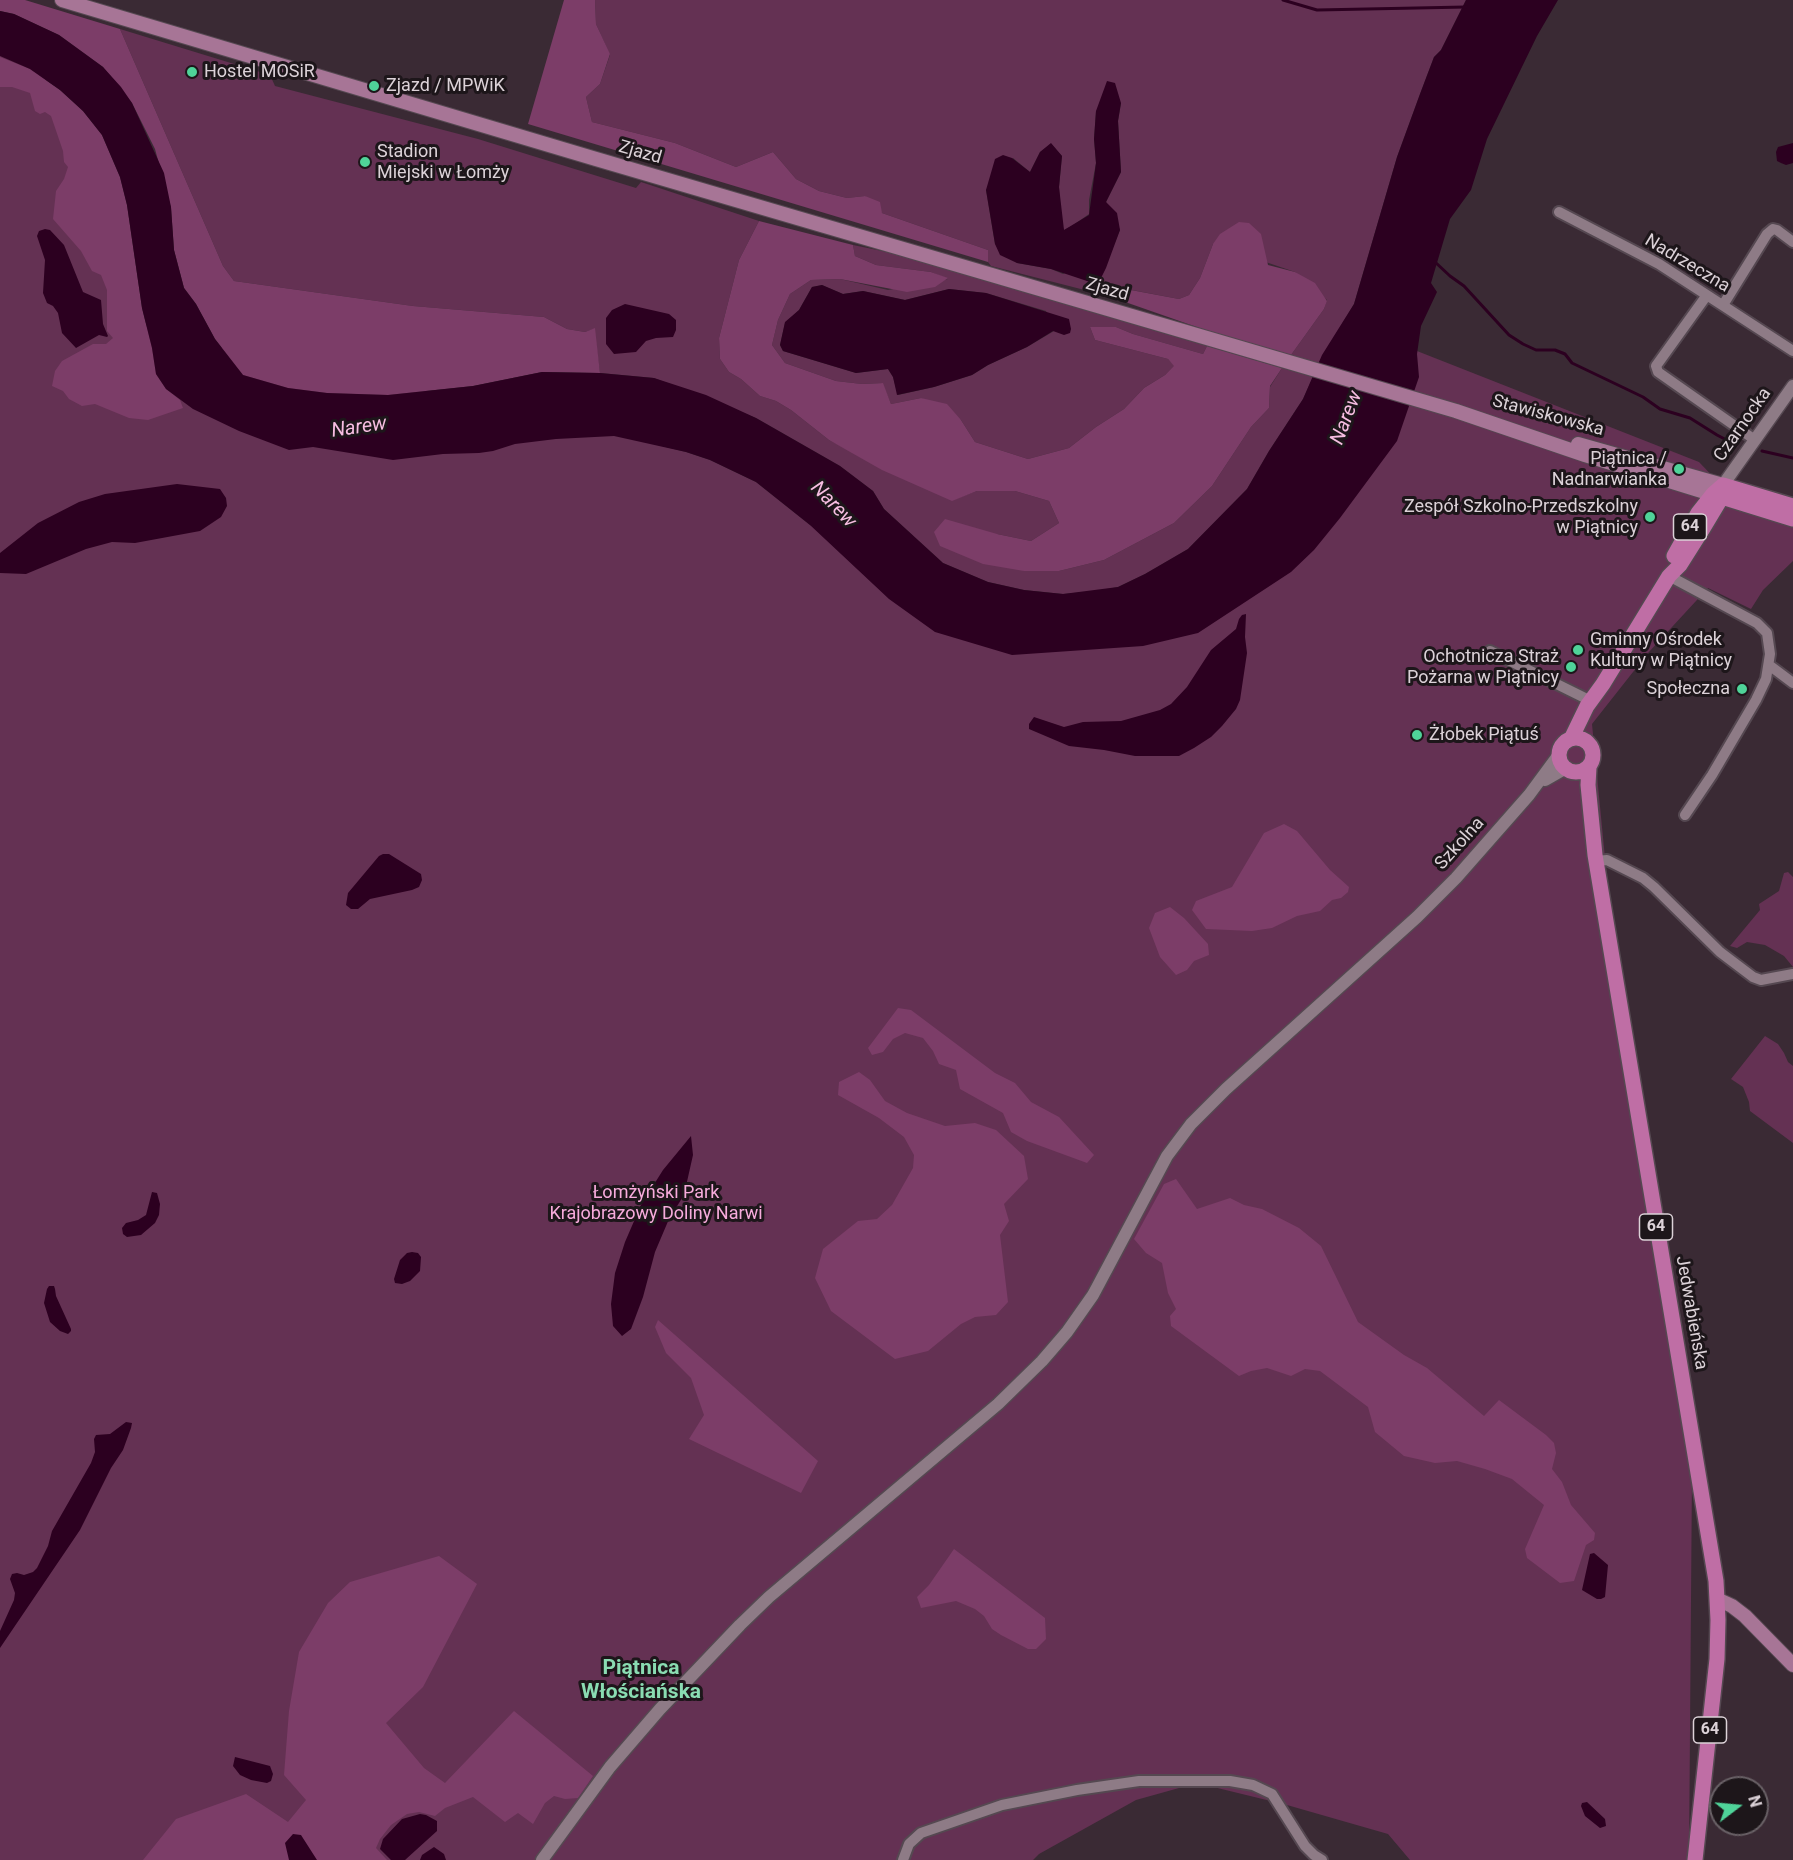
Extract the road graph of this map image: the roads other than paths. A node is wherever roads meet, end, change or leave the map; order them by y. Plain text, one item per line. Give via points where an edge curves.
1 (63, 0) edge
2 (1559, 212) dead end
3 (1793, 242) edge
4 (1707, 295) junction
5 (1723, 305) junction
6 (1793, 351) edge
7 (1793, 386) edge
8 (1475, 417) junction
9 (1755, 440) junction
10 (1679, 484) junction
11 (1719, 492) junction
12 (1793, 506) edge
13 (1698, 513) junction
14 (1793, 519) edge
15 (1669, 576) junction
16 (1490, 651) dead end
17 (1769, 665) junction
18 (1603, 684) junction
19 (1793, 684) edge
20 (1591, 701) junction
21 (1578, 740) junction
22 (1560, 753) junction
23 (1576, 769) junction
24 (1529, 795) junction
25 (1684, 815) dead end
26 (1596, 858) junction
27 (1793, 974) edge
28 (1718, 1599) junction
29 (1793, 1665) edge
30 (542, 1860) edge
31 (903, 1860) edge
32 (1322, 1860) edge
33 (1695, 1860) edge

1 - 8 main road, Zjazd
2 - 4 street, Nadrzeczna via 1659,264
3 - 5 street via 1777,230 1767,234
4 - 5 street, Nadrzeczna
4 - 9 street via 1656,366 1658,372
5 - 6 street, Nadrzeczna
7 - 9 street, Czarnocka
8 - 10 main road, Stawiskowska
8 - 11 main road, Stawiskowska via 1495,420
9 - 11 street, Czarnocka
10 - 11 main road, Stawiskowska
10 - 13 main road via 1692,497
11 - 12 main road, Stawiskowska
11 - 13 main road, 64
11 - 14 main road, Stawiskowska
11 - 15 main road, 64 via 1680,565
13 - 15 main road, 64 via 1673,559
15 - 17 street via 1763,628 1769,644
15 - 18 main road, 64
16 - 20 street
17 - 19 street
17 - 25 street via 1756,700
18 - 20 main road, 64
18 - 21 main road, 64
20 - 21 main road, 64
21 - 22 main road, 64 via 1564,745
21 - 23 main road, 64 via 1591,747 1593,754 1592,762
22 - 23 main road, 64 via 1562,764
22 - 24 street, Szkolna
23 - 24 street, Szkolna via 1546,780
23 - 26 main road, Jedwabieńska / 64
24 - 30 street, Szkolna via 1417,917 1191,1124 1167,1156 1093,1295 1048,1355 998,1404 740,1625 610,1767
26 - 27 street via 1648,882 1720,952 1753,977 1761,980
26 - 28 main road, Jedwabieńska / 64
28 - 29 main road via 1745,1616
28 - 33 main road, 64 via 1716,1670
31 - 32 street via 909,1844 921,1833 1013,1802 1139,1781 1230,1781 1253,1785 1272,1794 1305,1846

